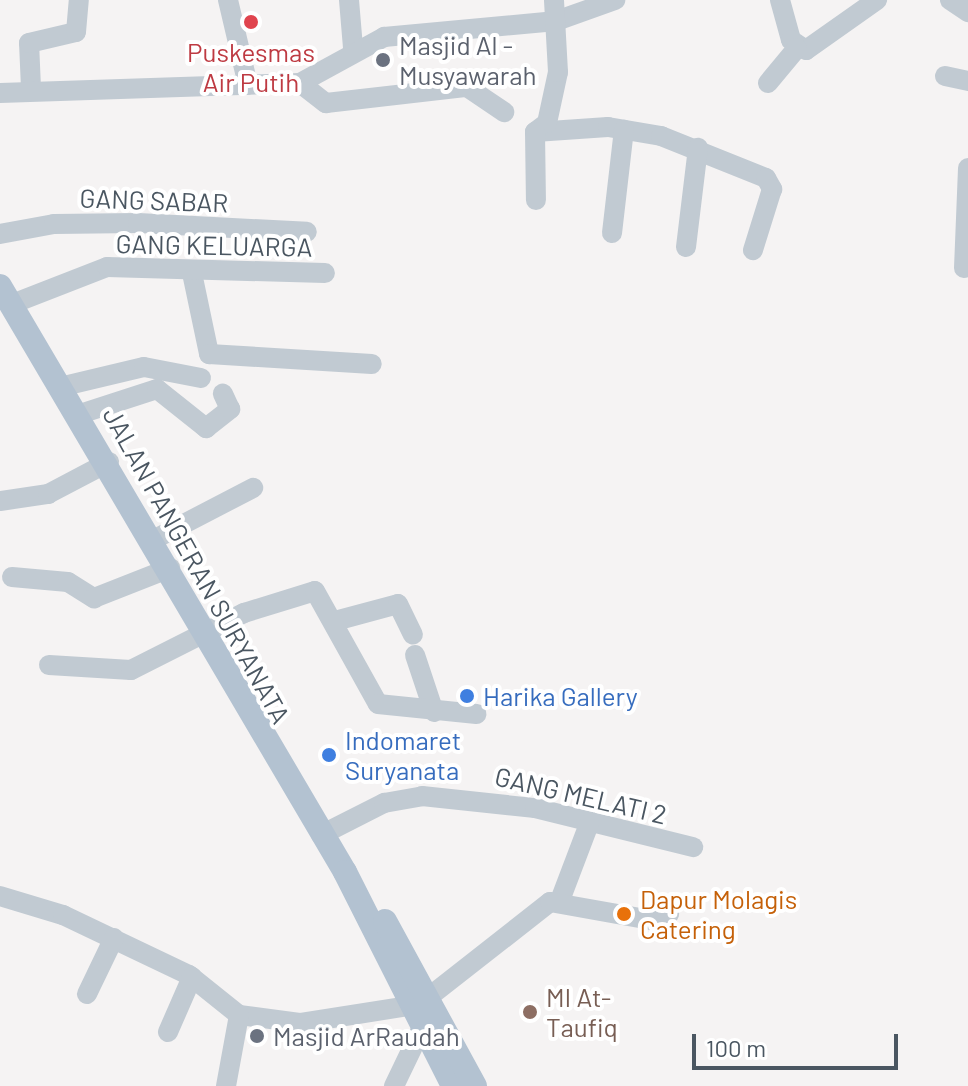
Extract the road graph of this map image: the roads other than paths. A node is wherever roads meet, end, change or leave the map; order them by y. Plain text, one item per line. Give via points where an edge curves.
1 (79, 0) edge
2 (228, 0) edge
3 (349, 0) edge
4 (554, 0) edge
5 (615, 0) edge
6 (780, 0) edge
7 (877, 0) edge
8 (950, 0) edge
9 (968, 12) edge
10 (556, 21) junction
11 (353, 48) junction
12 (797, 48) junction
13 (945, 76) dead end
14 (968, 81) edge
15 (300, 83) junction
16 (768, 83) dead end
17 (248, 85) junction
18 (31, 88) junction
19 (0, 93) edge
20 (504, 112) dead end
21 (624, 130) junction
22 (535, 132) junction
23 (698, 148) junction
24 (968, 168) edge
25 (536, 200) dead end
26 (307, 232) dead end
27 (612, 233) dead end
28 (0, 234) edge
29 (686, 247) dead end
30 (753, 250) dead end
31 (964, 268) dead end
32 (192, 273) junction
33 (325, 273) dead end
34 (6, 295) edge
35 (372, 364) dead end
36 (201, 378) dead end
37 (64, 386) junction
38 (223, 394) dead end
39 (80, 414) junction
40 (109, 462) junction
41 (253, 488) dead end
42 (0, 501) edge
43 (153, 540) junction
44 (170, 568) junction
45 (12, 577) dead end
46 (335, 621) junction
47 (204, 632) junction
48 (49, 665) dead end
49 (434, 712) junction
50 (476, 714) dead end
51 (589, 824) junction
52 (321, 835) junction
53 (693, 847) dead end
54 (0, 896) edge
55 (559, 903) junction
56 (669, 914) dead end
57 (114, 938) junction
58 (192, 977) junction
59 (87, 994) dead end
60 (422, 1014) junction
61 (239, 1015) junction
62 (168, 1032) dead end
63 (226, 1086) edge
64 (394, 1086) edge
65 (453, 1086) edge
66 (475, 1086) edge

1 - 18 street via 76,32 29,43
2 - 17 street
3 - 11 street
4 - 10 street
5 - 10 street
6 - 12 street
7 - 12 street via 821,45
8 - 9 street
10 - 11 street via 409,30
10 - 22 street via 558,72 547,123
11 - 15 street
12 - 16 street
13 - 14 street
15 - 17 street
15 - 20 street via 326,103 467,87
17 - 18 street
18 - 19 street
21 - 22 street
21 - 23 street
21 - 27 street
22 - 25 street
23 - 29 street
23 - 30 street via 771,183
24 - 31 street
26 - 28 street, GANG SABAR via 110,223
32 - 33 street, GANG KELUARGA
32 - 34 street, GANG KELUARGA via 107,267
32 - 35 street via 209,354
34 - 37 main road, JALAN PANGERAN SURYANATA
36 - 37 street via 144,367
37 - 39 main road, JALAN PANGERAN SURYANATA
38 - 39 street via 230,409 206,428 157,389
39 - 40 main road, JALAN PANGERAN SURYANATA
40 - 42 street via 48,494
40 - 43 main road, JALAN PANGERAN SURYANATA
41 - 43 street
43 - 44 main road, JALAN PANGERAN SURYANATA
44 - 45 street via 94,598 60,580
44 - 47 main road, JALAN PANGERAN SURYANATA
46 - 47 street via 321,593 308,591
46 - 49 street via 378,704
46 - 49 street via 398,604
47 - 48 street via 131,670
47 - 52 main road, JALAN PANGERAN SURYANATA
49 - 50 street
51 - 52 street, GANG MELATI 2 via 484,799 422,796 384,803
51 - 53 street, GANG MELATI 2
51 - 55 street
52 - 60 main road, JALAN PANGERAN SURYANATA
54 - 57 street
55 - 56 street via 657,921
55 - 60 street via 537,909
57 - 58 street
57 - 59 street
58 - 61 street
58 - 62 street
60 - 61 street via 301,1023
60 - 64 street
60 - 65 main road, JALAN PANGERAN SURYANATA
60 - 66 main road, JALAN PANGERAN SURYANATA
61 - 63 street

